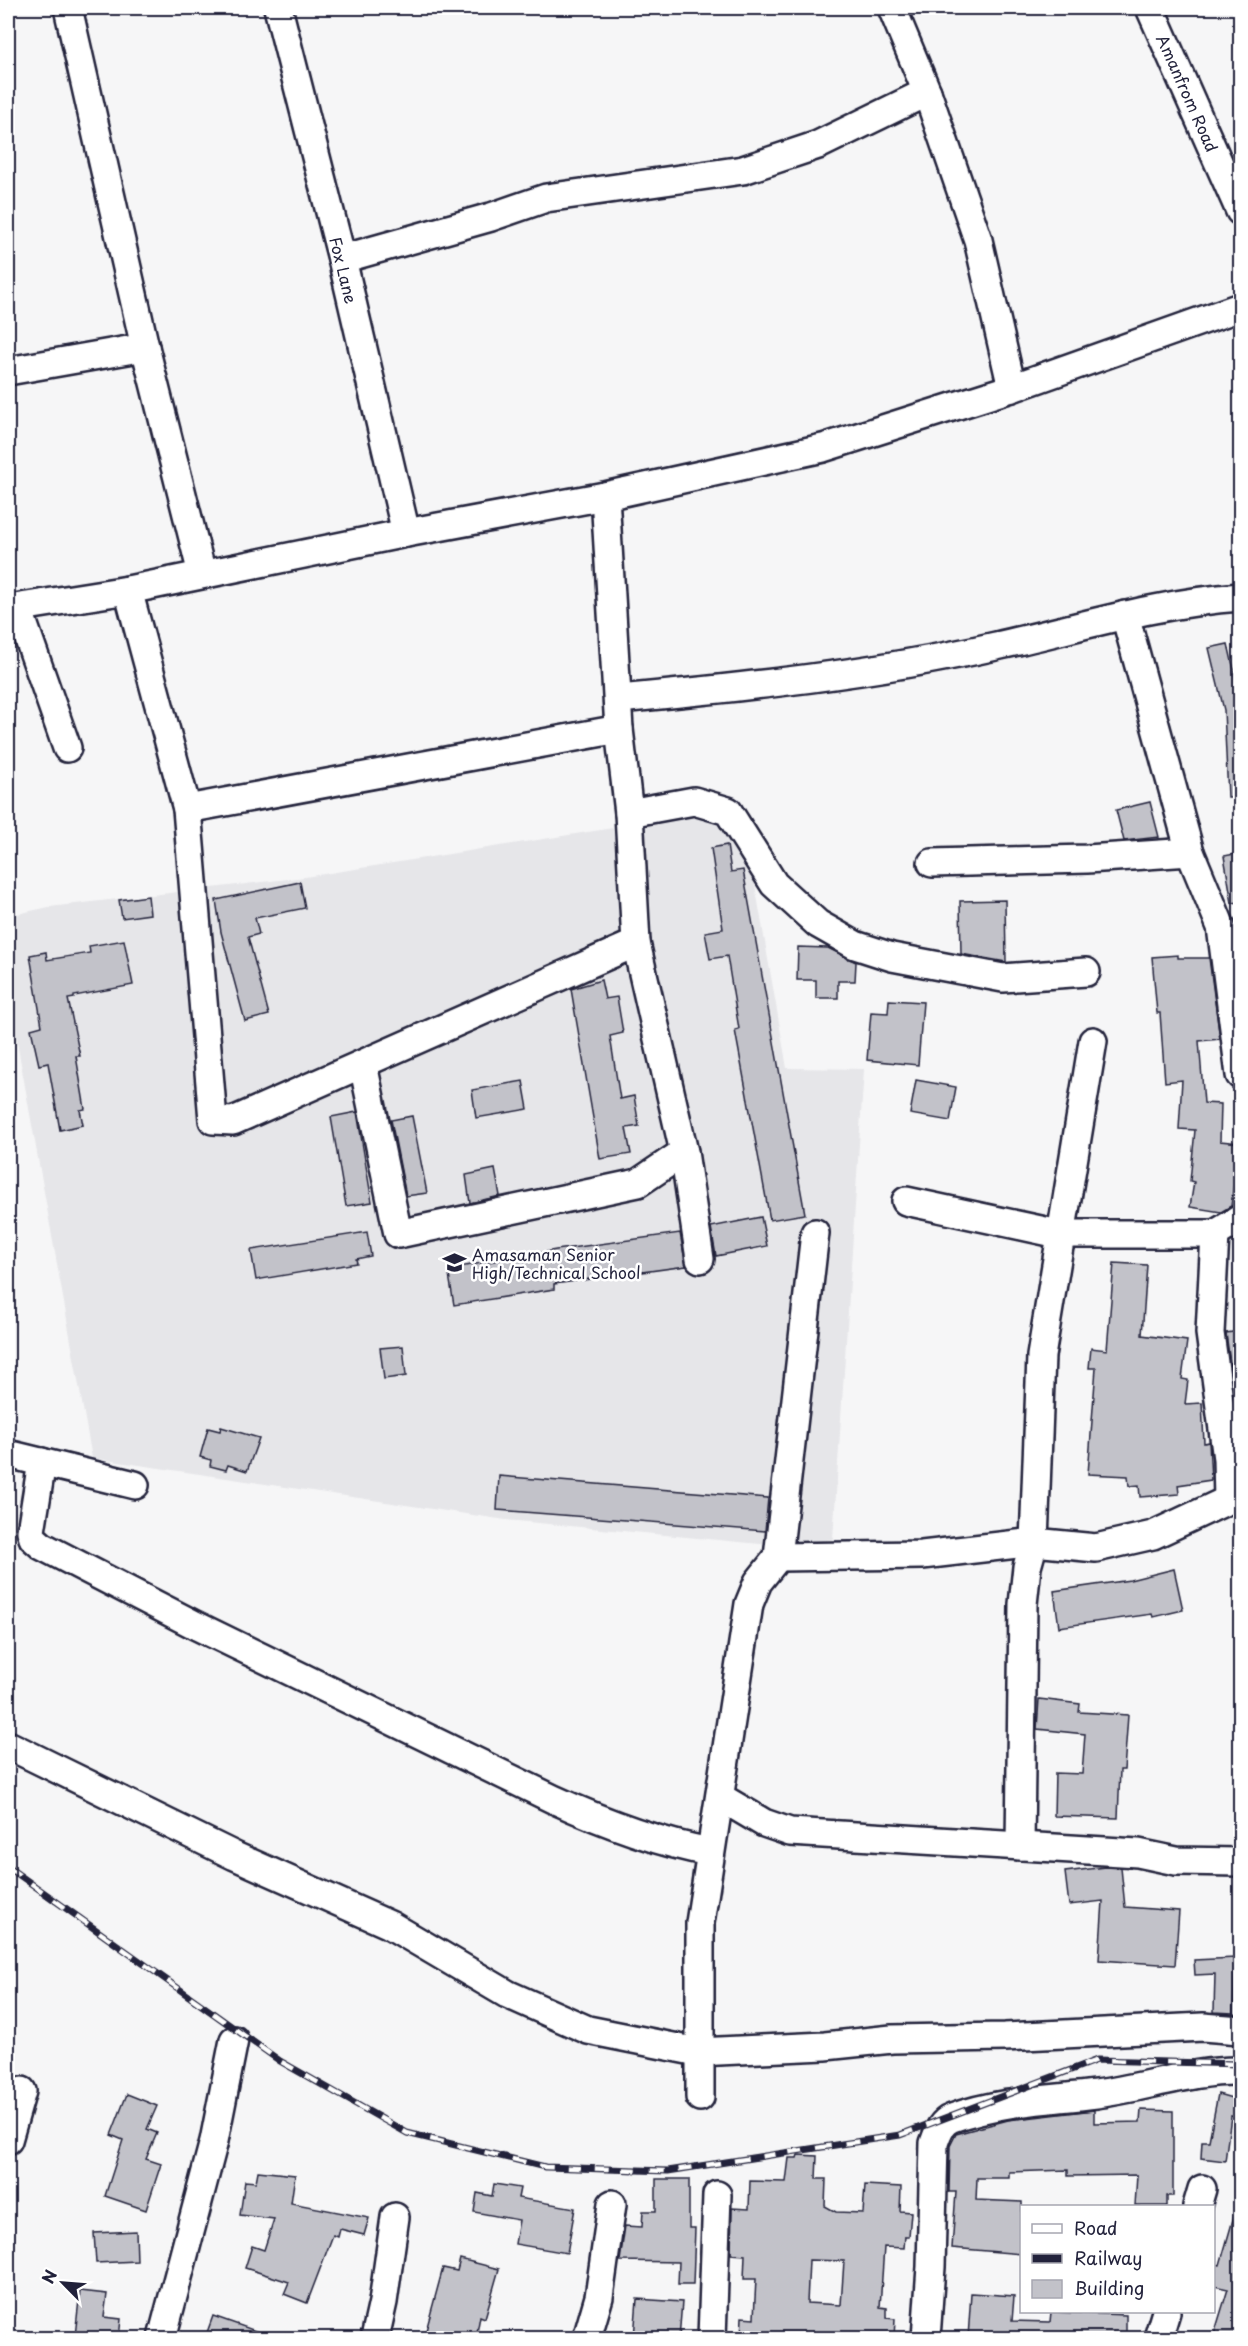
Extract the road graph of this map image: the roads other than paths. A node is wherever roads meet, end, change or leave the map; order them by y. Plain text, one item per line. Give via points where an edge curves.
1 (68, 8) edge
2 (278, 8) edge
3 (892, 8) edge
4 (1149, 8) edge
5 (927, 92) junction
6 (1240, 211) edge
7 (342, 259) junction
8 (1240, 307) edge
9 (145, 347) junction
10 (8, 371) edge
11 (1012, 388) junction
12 (605, 496) junction
13 (406, 533) junction
14 (202, 574) junction
15 (128, 590) junction
16 (1240, 597) edge
17 (13, 608) edge
18 (1125, 615) junction
19 (619, 699) junction
20 (619, 729) junction
21 (67, 748) dead end
22 (187, 809) junction
23 (629, 813) junction
24 (1190, 852) junction
25 (932, 863) dead end
26 (636, 943) junction
27 (1086, 972) dead end
28 (1093, 1041) dead end
29 (363, 1064) junction
30 (1240, 1075) edge
31 (684, 1152) junction
32 (906, 1201) dead end
33 (1240, 1219) edge
34 (815, 1233) dead end
35 (1059, 1234) junction
36 (1215, 1234) junction
37 (700, 1259) dead end
38 (8, 1454) edge
39 (42, 1462) junction
40 (135, 1485) dead end
41 (1237, 1494) edge
42 (1034, 1542) junction
43 (778, 1557) junction
44 (8, 1745) edge
45 (720, 1797) junction
46 (1020, 1846) junction
47 (710, 1852) junction
48 (1240, 1862) edge
49 (1240, 2030) edge
50 (234, 2040) dead end
51 (699, 2052) junction
52 (1240, 2071) edge
53 (22, 2091) dead end
54 (700, 2097) dead end
55 (8, 2140) edge
56 (717, 2194) dead end
57 (612, 2204) dead end
58 (395, 2217) dead end
59 (1166, 2313) edge
60 (162, 2338) edge
61 (375, 2338) edge
62 (587, 2338) edge
63 (712, 2338) edge
64 (926, 2338) edge
65 (1158, 2338) edge

1 - 9 street
2 - 7 street, Fox Lane
3 - 5 street
4 - 6 street, Amanfrom Road
5 - 7 street via 818,145 742,170 546,198
5 - 11 street via 978,240
7 - 13 street, Fox Lane
8 - 11 street
9 - 10 street
9 - 14 street
11 - 12 street via 823,448
12 - 13 street
12 - 19 street
13 - 14 street
14 - 15 street
15 - 17 street
15 - 22 street
16 - 18 street via 1189,601
17 - 21 street
18 - 19 street via 876,670
18 - 24 street
19 - 20 street
20 - 22 street
20 - 23 street
22 - 29 street via 213,1120 233,1121
23 - 26 street
23 - 27 street via 694,801 728,811 774,884 818,924 855,945 892,957 1003,978
24 - 25 street
24 - 30 street via 1221,927
26 - 29 street
26 - 31 street
28 - 35 street
29 - 31 street via 398,1234 638,1183
31 - 37 street
32 - 35 street
33 - 36 street
34 - 43 street
35 - 36 street
35 - 42 street via 1041,1356
36 - 41 street via 1210,1333 1227,1458
38 - 39 street
39 - 40 street
39 - 47 street via 31,1531 42,1546 552,1799 677,1846
41 - 42 street via 1153,1535 1096,1548
42 - 43 street via 922,1555
42 - 46 street via 1023,1604
43 - 45 street via 758,1582 749,1604
44 - 51 street via 235,1856 390,1925 507,1994 578,2026
45 - 46 street via 764,1823 790,1832
45 - 47 street
46 - 48 street via 1138,1853 1176,1861
47 - 51 street via 700,1923
49 - 51 street via 1203,2027 892,2039
50 - 60 street via 214,2141
51 - 54 street
52 - 64 street via 1216,2070 1098,2094 1028,2100 950,2119 939,2129 934,2143
53 - 55 street
56 - 63 street
57 - 62 street via 599,2297
58 - 61 street
59 - 65 street

